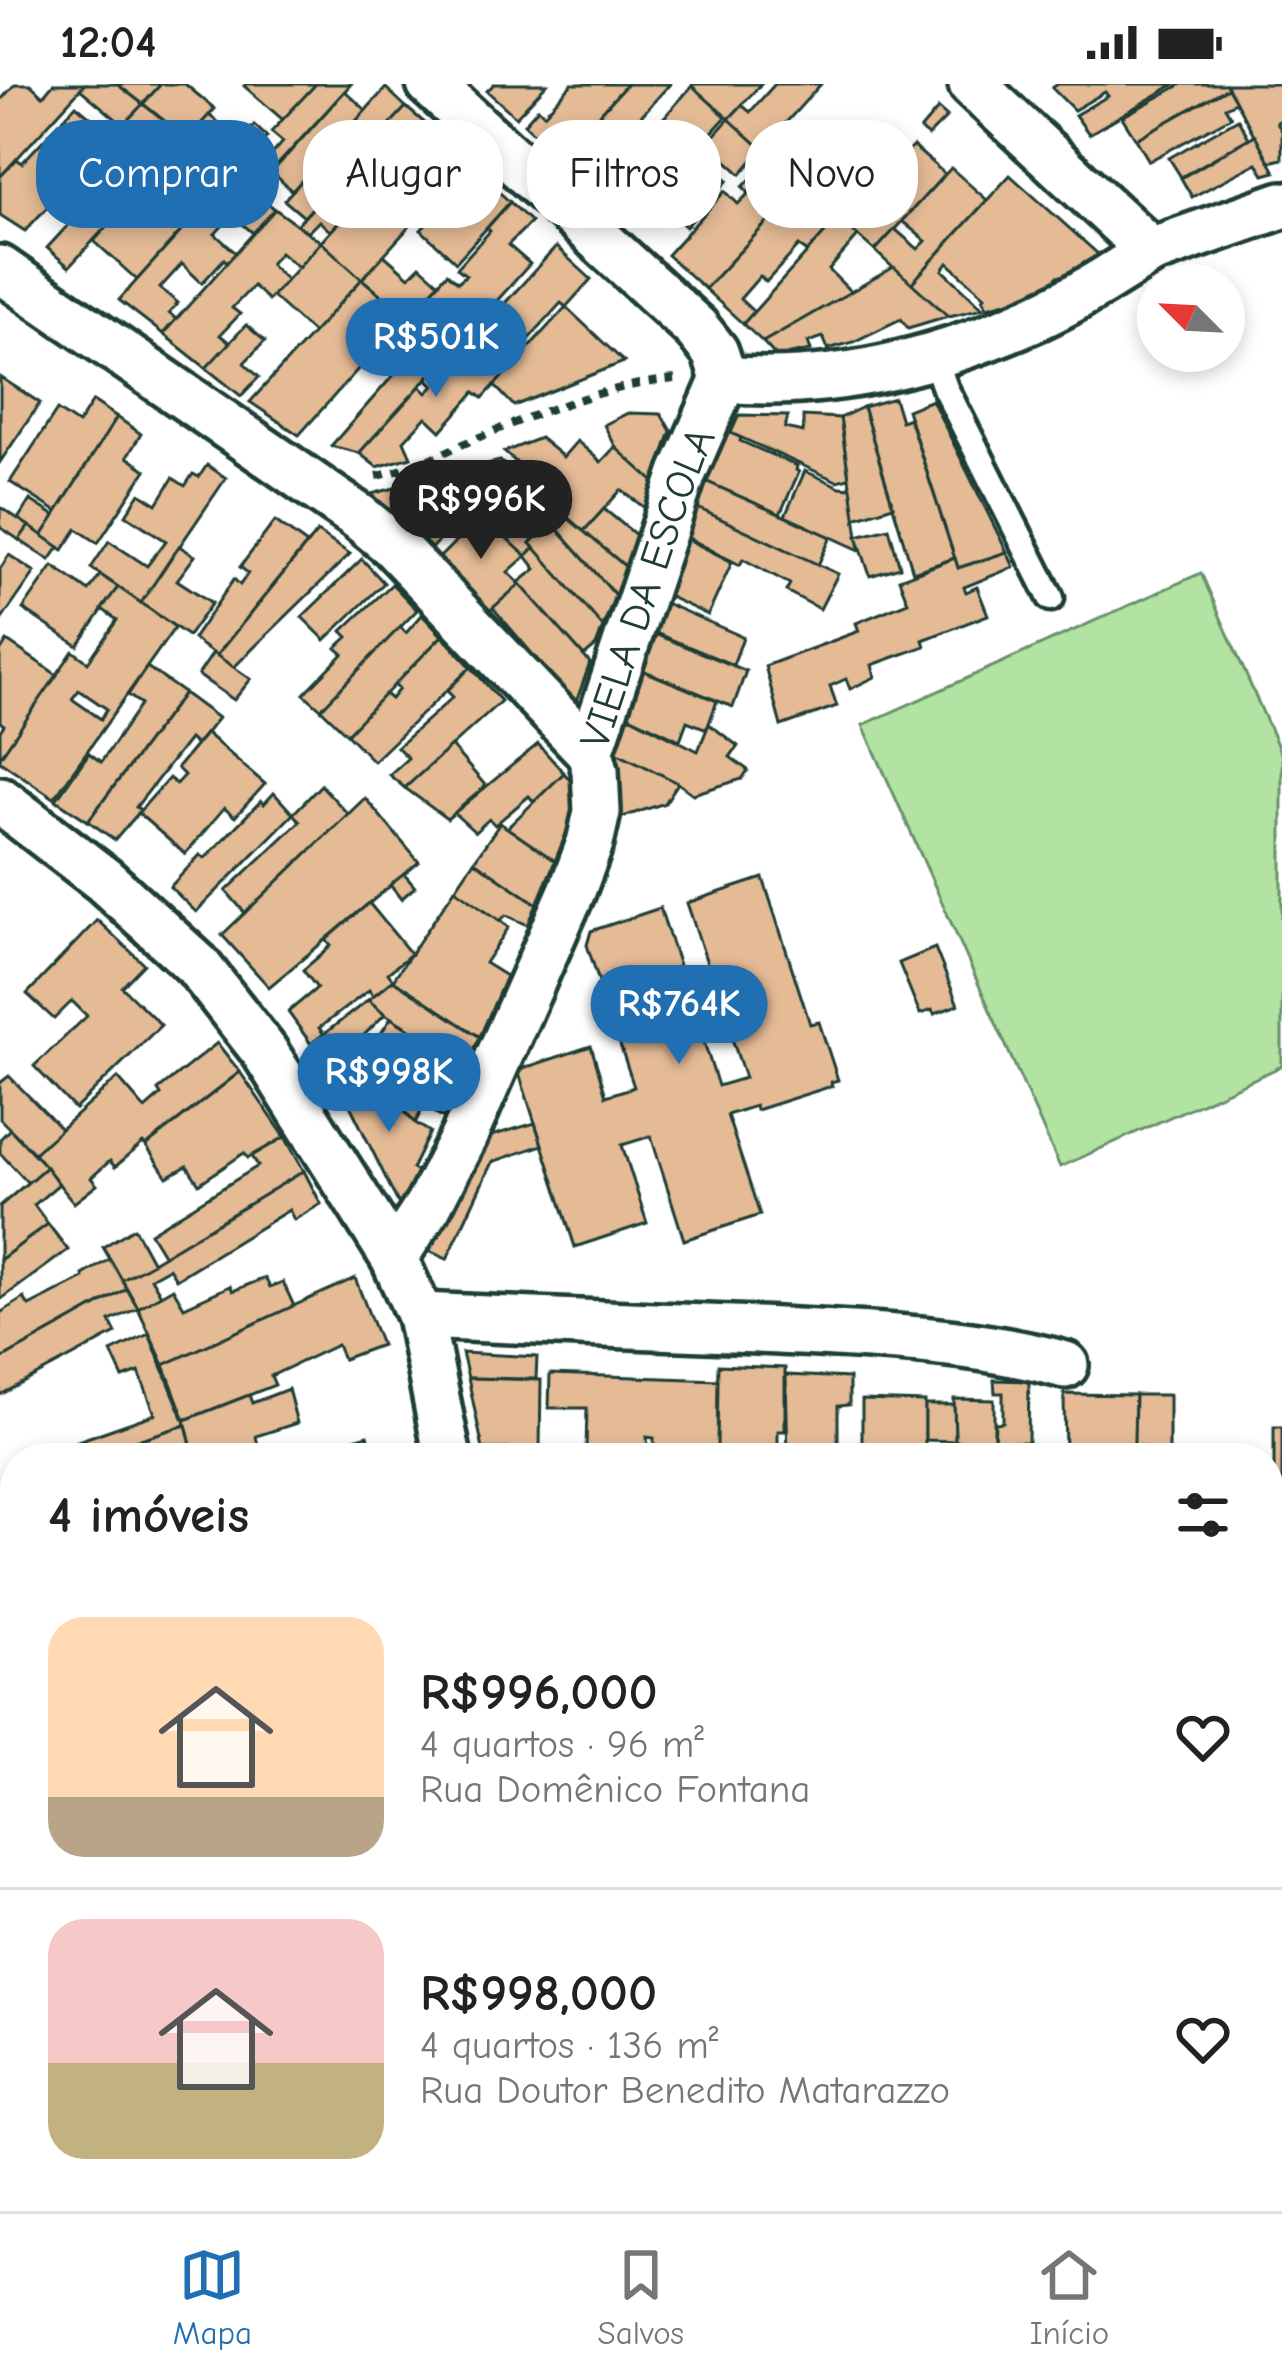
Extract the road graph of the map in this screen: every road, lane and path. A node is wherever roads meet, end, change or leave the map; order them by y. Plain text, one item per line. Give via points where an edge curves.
1 (430, 84) edge
2 (972, 84) edge
3 (1282, 205) edge
4 (1151, 251) junction
5 (0, 269) edge
6 (934, 357) junction
7 (724, 380) junction
8 (304, 481) junction
9 (1051, 598) dead end
10 (590, 752) junction
11 (0, 800) edge
12 (394, 1258) junction
13 (420, 1316) junction
14 (1065, 1364) dead end
15 (445, 1443) edge

1 - 7 street via 696,328
2 - 4 street
3 - 4 street
4 - 6 street via 1039,316
5 - 8 street
6 - 7 street via 821,380
6 - 9 lane
7 - 8 path via 629,386 391,473
7 - 10 street, VIELA DA ESCOLA via 683,473
8 - 10 street via 393,545
10 - 12 street, VIELA DA ESCOLA via 597,812 572,891 455,1156
11 - 12 street via 197,965 264,1051
12 - 13 street
13 - 14 street via 801,1332 964,1345
13 - 15 street

